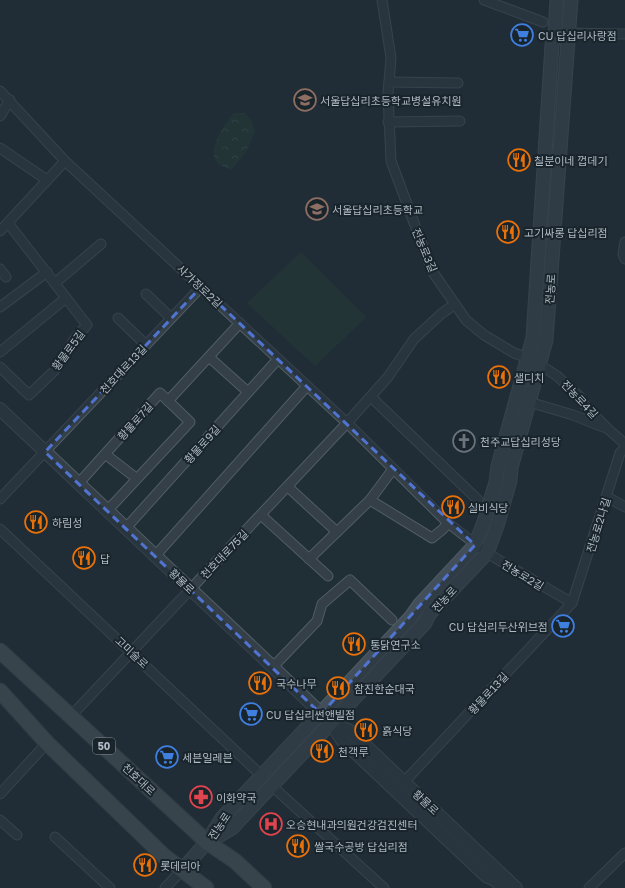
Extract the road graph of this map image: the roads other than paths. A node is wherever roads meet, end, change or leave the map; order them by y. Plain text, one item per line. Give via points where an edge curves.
1 (382, 0) edge
2 (484, 0) edge
3 (557, 0) edge
4 (571, 0) edge
5 (543, 22) dead end
6 (555, 33) junction
7 (569, 33) junction
8 (625, 34) edge
9 (390, 82) junction
10 (458, 83) dead end
11 (0, 91) edge
12 (10, 100) junction
13 (0, 116) edge
14 (460, 121) dead end
15 (388, 122) junction
16 (0, 148) edge
17 (65, 160) junction
18 (47, 180) junction
19 (8, 223) junction
20 (0, 231) edge
21 (625, 242) edge
22 (101, 244) dead end
23 (625, 259) edge
24 (0, 269) edge
25 (46, 272) junction
26 (6, 276) dead end
27 (54, 283) junction
28 (201, 287) junction
29 (146, 294) dead end
30 (66, 298) junction
31 (455, 304) junction
32 (0, 307) edge
33 (118, 318) dead end
34 (171, 318) junction
35 (240, 323) junction
36 (146, 345) junction
37 (0, 352) edge
38 (209, 356) junction
39 (278, 359) junction
40 (533, 361) junction
41 (0, 367) edge
42 (307, 386) junction
43 (248, 392) junction
44 (371, 397) junction
45 (168, 401) junction
46 (529, 402) junction
47 (0, 409) edge
48 (347, 423) junction
49 (608, 429) junction
50 (625, 444) edge
51 (625, 448) edge
52 (45, 452) junction
53 (105, 454) junction
54 (393, 469) junction
55 (136, 478) junction
56 (78, 484) junction
57 (288, 486) junction
58 (607, 497) junction
59 (0, 499) edge
60 (370, 500) junction
61 (478, 500) dead end
62 (625, 507) edge
63 (107, 511) junction
64 (261, 515) junction
65 (448, 523) junction
66 (0, 529) edge
67 (125, 529) junction
68 (337, 532) junction
69 (475, 545) junction
70 (487, 553) junction
71 (156, 556) junction
72 (309, 559) junction
73 (328, 576) dead end
74 (190, 589) junction
75 (572, 603) junction
76 (392, 620) dead end
77 (0, 651) edge
78 (131, 651) junction
79 (274, 667) junction
80 (0, 691) edge
81 (321, 714) junction
82 (71, 716) junction
83 (331, 723) junction
84 (47, 743) junction
85 (262, 776) junction
86 (404, 782) junction
87 (272, 786) junction
88 (0, 794) edge
89 (0, 820) edge
90 (17, 835) dead end
91 (55, 837) dead end
92 (207, 842) junction
93 (625, 853) edge
94 (182, 870) junction
95 (591, 887) edge
96 (110, 888) edge
97 (165, 888) edge
98 (206, 888) edge
99 (264, 888) edge
100 (384, 888) edge
101 (503, 888) edge
102 (516, 888) edge

1 - 9 street, 전농로3길 via 390,43
2 - 5 street
3 - 6 main road, 전농로
4 - 7 main road, 전농로
6 - 7 street
6 - 40 main road, 전농로
7 - 8 street
7 - 40 main road, 전농로 via 546,340
9 - 10 street
9 - 15 street, 전농로3길
11 - 12 street, 사가정로2길
12 - 13 street
12 - 17 street, 사가정로2길
14 - 15 street
15 - 31 street, 전농로3길 via 391,161 405,202 432,271
16 - 18 street
17 - 18 street
17 - 28 street, 사가정로2길
18 - 19 street
19 - 20 street
19 - 25 street, 황물로5길
21 - 23 street
22 - 27 street
24 - 26 street
25 - 27 street, 황물로5길
25 - 32 street
27 - 30 street, 황물로5길
28 - 34 street, 천호대로13길
28 - 35 street, 사가정로2길
29 - 34 street
30 - 37 street
30 - 41 street, 황물로5길 via 87,325 54,370 29,395
31 - 40 street, 전농로3길 via 466,320 484,335
31 - 44 street, 천호대로75길 via 414,339
33 - 36 street
34 - 36 street, 천호대로13길
35 - 38 street, 황물로7길
35 - 39 street, 사가정로2길
36 - 52 street, 천호대로13길
38 - 43 street
38 - 45 street, 황물로7길
39 - 42 street, 사가정로2길
39 - 43 street, 황물로9길
40 - 46 main road, 전농로
40 - 49 street, 전농로4길 via 557,376
40 - 69 main road, 전농로
42 - 48 street, 사가정로2길
42 - 71 street
43 - 67 street, 황물로9길
44 - 48 street, 천호대로75길
44 - 61 street
45 - 53 street, 황물로7길 via 160,393
45 - 55 street via 190,422
46 - 49 street
46 - 70 main road, 전농로 via 510,468 510,482
47 - 52 street, 황물로
48 - 54 street, 사가정로2길
48 - 57 street, 천호대로75길
49 - 50 street, 전농로4길
51 - 58 street, 전농로2나길 via 620,453
52 - 56 street, 황물로
52 - 59 street, 천호대로13길
53 - 55 street
53 - 56 street, 황물로7길
54 - 60 street
54 - 65 street, 사가정로2길
55 - 63 street
56 - 63 street, 황물로
57 - 64 street, 천호대로75길
57 - 68 street
58 - 62 street
58 - 75 street, 전농로2나길
60 - 65 street via 432,538
60 - 68 street
63 - 67 street, 황물로
64 - 72 street
64 - 74 street, 천호대로75길
65 - 69 street, 사가정로2길
66 - 78 street, 고미술로
67 - 71 street, 황물로
68 - 72 street
69 - 70 street, 전농로2길
69 - 81 main road, 전농로
70 - 75 street, 전농로2길
70 - 83 main road, 전농로
71 - 74 street, 황물로
72 - 73 street
74 - 78 street, 천호대로75길
74 - 79 street, 황물로
75 - 86 street, 황물로13길
76 - 79 street via 350,580 322,604 317,621
77 - 82 main road, 천호대로 / 50
78 - 82 street, 천호대로75길
78 - 85 street, 고미술로
79 - 81 street, 황물로
80 - 84 main road
81 - 83 street, 황물로
81 - 85 main road, 전농로
82 - 92 main road, 천호대로 / 50
83 - 86 street, 황물로 via 350,731
83 - 87 main road, 전농로
83 - 101 street, 황물로 via 342,740 486,876
84 - 88 street
84 - 94 main road via 164,856
85 - 92 main road, 전농로 via 222,818
86 - 102 street, 황물로
87 - 92 main road, 전농로 via 232,828
87 - 100 street
89 - 90 street
91 - 96 street
92 - 94 main road
92 - 99 main road, 천호대로 / 50 via 235,861
93 - 95 street
94 - 97 street
94 - 98 main road

